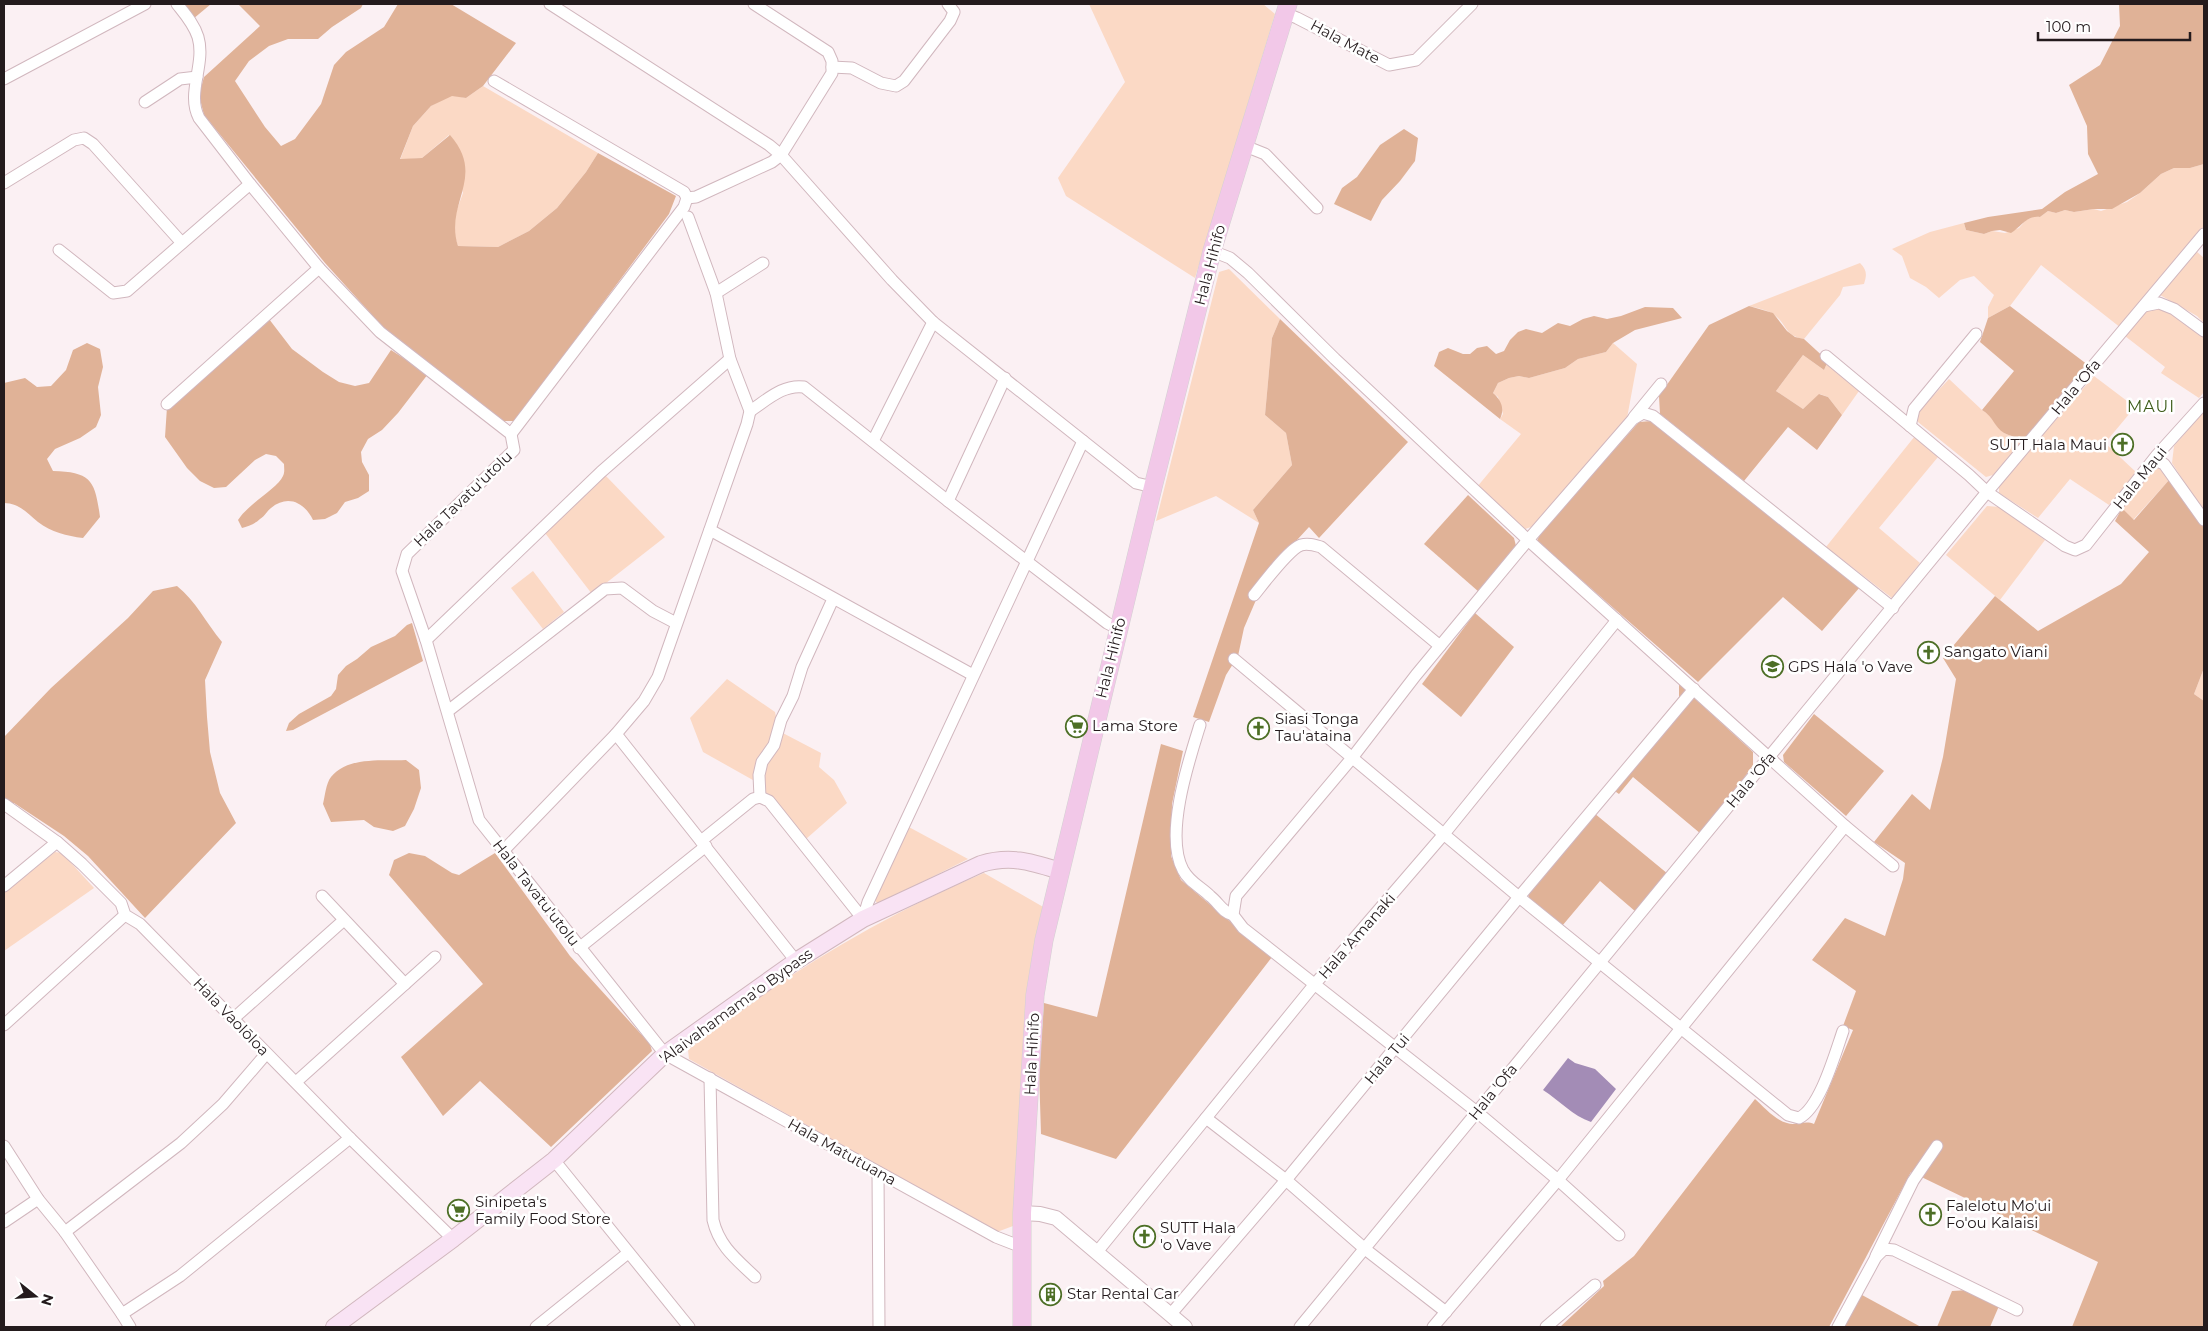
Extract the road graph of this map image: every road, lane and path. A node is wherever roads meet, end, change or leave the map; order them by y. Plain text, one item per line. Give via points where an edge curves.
1 (145, 4) edge
2 (177, 4) edge
3 (550, 4) edge
4 (754, 4) edge
5 (948, 4) edge
6 (1472, 4) edge
7 (1286, 8) edge
8 (832, 67) junction
9 (197, 78) junction
10 (4, 79) edge
11 (494, 81) dead end
12 (145, 102) dead end
13 (1244, 146) junction
14 (781, 155) junction
15 (4, 183) edge
16 (250, 184) junction
17 (1317, 208) dead end
18 (684, 210) junction
19 (2204, 234) edge
20 (182, 243) junction
21 (59, 250) dead end
22 (1212, 252) junction
23 (764, 263) dead end
24 (319, 268) junction
25 (716, 293) junction
26 (2144, 306) junction
27 (934, 322) junction
28 (2204, 331) edge
29 (1976, 334) dead end
30 (1826, 356) dead end
31 (730, 359) junction
32 (1005, 378) junction
33 (1661, 384) dead end
34 (2204, 403) edge
35 (167, 404) dead end
36 (750, 410) junction
37 (1633, 419) junction
38 (1910, 426) junction
39 (511, 434) junction
40 (873, 441) junction
41 (1083, 441) junction
42 (2154, 460) junction
43 (1153, 487) junction
44 (1987, 492) junction
45 (948, 501) junction
46 (2204, 520) edge
47 (710, 530) junction
48 (1528, 540) junction
49 (1026, 562) junction
50 (1254, 595) dead end
51 (833, 599) junction
52 (1893, 608) junction
53 (1617, 620) junction
54 (676, 623) junction
55 (1119, 628) junction
56 (426, 640) junction
57 (1440, 646) junction
58 (1234, 659) dead end
59 (973, 675) junction
60 (1694, 689) junction
61 (448, 711) junction
62 (1200, 724) dead end
63 (616, 734) junction
64 (1770, 757) junction
65 (1352, 758) junction
66 (760, 797) junction
67 (4, 804) edge
68 (1845, 826) junction
69 (1444, 834) junction
70 (58, 842) junction
71 (704, 844) junction
72 (503, 851) junction
73 (1893, 866) dead end
74 (1060, 871) junction
75 (4, 886) edge
76 (322, 896) dead end
77 (1519, 897) junction
78 (1233, 915) junction
79 (125, 916) junction
80 (863, 919) junction
81 (344, 920) junction
82 (579, 948) junction
83 (435, 957) dead end
84 (796, 961) junction
85 (1600, 962) junction
86 (405, 984) junction
87 (1314, 986) junction
88 (233, 1019) junction
89 (4, 1025) edge
90 (1681, 1027) junction
91 (1843, 1031) dead end
92 (1396, 1048) junction
93 (266, 1054) junction
94 (665, 1054) junction
95 (710, 1078) junction
96 (296, 1082) junction
97 (1477, 1112) junction
98 (1206, 1118) junction
99 (350, 1138) junction
100 (4, 1146) edge
101 (1937, 1146) dead end
102 (554, 1160) junction
103 (878, 1172) junction
104 (1286, 1180) junction
105 (1558, 1180) junction
106 (38, 1198) junction
107 (1022, 1213) junction
108 (4, 1222) edge
109 (65, 1232) junction
110 (1618, 1234) dead end
111 (453, 1239) junction
112 (1021, 1244) junction
113 (1365, 1248) junction
114 (1097, 1252) junction
115 (628, 1253) junction
116 (1876, 1256) junction
117 (755, 1277) dead end
118 (1595, 1285) dead end
119 (2017, 1310) dead end
120 (1446, 1312) junction
121 (122, 1314) junction
122 (1170, 1315) junction
123 (130, 1327) edge
124 (334, 1327) edge
125 (536, 1327) edge
126 (689, 1327) edge
127 (879, 1327) edge
128 (1022, 1327) edge
129 (1185, 1327) edge
130 (1300, 1327) edge
131 (1434, 1327) edge
132 (1546, 1327) edge
133 (1838, 1327) edge

1 - 10 street
2 - 9 street, Hala Tavatu'utolu via 198,37 201,54
3 - 14 street
4 - 8 street via 828,52
5 - 8 street via 954,12 950,21 904,81 896,86 881,83 852,68
6 - 7 street, Hala Mate via 1416,60 1389,65 1297,18
7 - 13 main road, Hala Hihifo
8 - 14 street via 832,73
9 - 12 street via 180,79
9 - 16 street, Hala Tavatu'utolu via 194,108
11 - 18 street via 684,192
13 - 17 street via 1265,154
13 - 22 main road, Hala Hihifo
14 - 18 street via 696,197
14 - 27 street via 892,280
15 - 20 street via 74,140 84,138
16 - 20 street
16 - 24 street, Hala Tavatu'utolu
18 - 25 street
18 - 39 street
19 - 26 street, Hala 'Ofa
20 - 21 street via 128,291 113,293
22 - 43 main road, Hala Hihifo
22 - 48 street via 1230,258 1248,272 1335,359
23 - 25 street
24 - 35 street
24 - 39 street, Hala Tavatu'utolu via 380,332
25 - 31 street
26 - 28 street via 2159,303 2174,309
26 - 44 street, Hala 'Ofa
27 - 32 street
27 - 40 street
29 - 38 street via 1914,409
30 - 38 street
31 - 36 street
31 - 56 street via 602,472
32 - 41 street
32 - 45 street
33 - 37 street
34 - 42 street, Hala Maui
36 - 40 street via 784,389 804,387
36 - 47 street
37 - 48 street
37 - 52 street via 1643,413 1653,416
38 - 44 street
39 - 56 street, Hala Tavatu'utolu via 514,450 407,554 402,571
40 - 45 street
41 - 43 street via 1136,483
41 - 49 street
42 - 44 street, Hala Maui via 2086,545 2075,550
42 - 46 street via 2164,464
43 - 55 main road, Hala Hihifo
44 - 52 street, Hala 'Ofa
45 - 49 street
47 - 51 street
47 - 54 street
48 - 53 street
48 - 57 street
49 - 55 street via 1107,623
49 - 59 street
50 - 57 street via 1300,545 1312,544 1321,547
51 - 59 street
51 - 66 street via 802,667 774,744 762,762
52 - 64 street, Hala 'Ofa
53 - 60 street
53 - 69 street, Hala 'Amanaki
54 - 61 street via 622,588 605,589
54 - 63 street via 658,677 644,701
55 - 74 main road, Hala Hihifo
56 - 61 street, Hala Tavatu'utolu
57 - 65 street
58 - 65 street
59 - 80 street
60 - 64 street
60 - 77 street, Hala Tui
61 - 72 street, Hala Tavatu'utolu via 479,820
62 - 78 street via 1180,795 1176,844 1182,869 1192,882 1226,913
63 - 71 street
63 - 72 street
64 - 68 street
64 - 85 street, Hala 'Ofa
65 - 69 street
65 - 78 street via 1236,896
66 - 71 street via 753,799
66 - 80 street via 769,801
67 - 70 street, Hala Vaolōloa
68 - 73 street
68 - 90 street
69 - 77 street
69 - 87 street, Hala 'Amanaki
70 - 75 street
70 - 79 street, Hala Vaolōloa via 121,903
71 - 82 street
71 - 84 street
72 - 82 street, Hala Tavatu'utolu
74 - 80 main road, 'Alaivahamama'o Bypass via 1018,859 999,859
74 - 107 main road, Hala Hihifo via 1035,995
76 - 81 street
77 - 85 street
77 - 92 street, Hala Tui
78 - 87 street via 1243,928
79 - 88 street, Hala Vaolōloa via 140,924
79 - 89 street
80 - 84 main road, 'Alaivahamama'o Bypass
81 - 86 street
81 - 88 street
82 - 94 street, Hala Tavatu'utolu
83 - 86 street
84 - 94 main road, 'Alaivahamama'o Bypass
85 - 90 street
85 - 97 street, Hala 'Ofa
86 - 96 street
87 - 92 street
87 - 98 street, Hala 'Amanaki
88 - 93 street, Hala Vaolōloa
90 - 91 street via 1768,1100 1788,1115 1799,1118 1808,1114 1822,1088
90 - 105 street
92 - 97 street
92 - 104 street, Hala Tui
93 - 96 street, Hala Vaolōloa
93 - 109 street via 223,1104 181,1143
94 - 95 street, Hala Matutuana
94 - 102 main road, 'Alaivahamama'o Bypass
95 - 103 street, Hala Matutuana
95 - 117 street via 714,1228 727,1250
96 - 99 street, Hala Vaolōloa
97 - 105 street
97 - 113 street, Hala 'Ofa
98 - 104 street
98 - 114 street, Hala 'Amanaki
99 - 111 street, Hala Vaolōloa
99 - 121 street via 180,1276
100 - 106 street
101 - 116 street via 1913,1181
102 - 111 main road, 'Alaivahamama'o Bypass
102 - 115 street
103 - 112 street, Hala Matutuana via 996,1237
103 - 127 street
104 - 113 street
104 - 122 street, Hala Tui
105 - 110 street
105 - 120 street
106 - 108 street
106 - 109 street
107 - 112 main road, Hala Hihifo
107 - 114 street via 1056,1218
109 - 121 street
111 - 124 main road, 'Alaivahamama'o Bypass
112 - 128 main road, Hala Hihifo
113 - 120 street
113 - 130 street, Hala 'Ofa
114 - 122 street
115 - 125 street
115 - 126 street
116 - 119 street via 1884,1250 1894,1250
116 - 133 street
118 - 132 street
120 - 131 street
121 - 123 street
122 - 129 street

